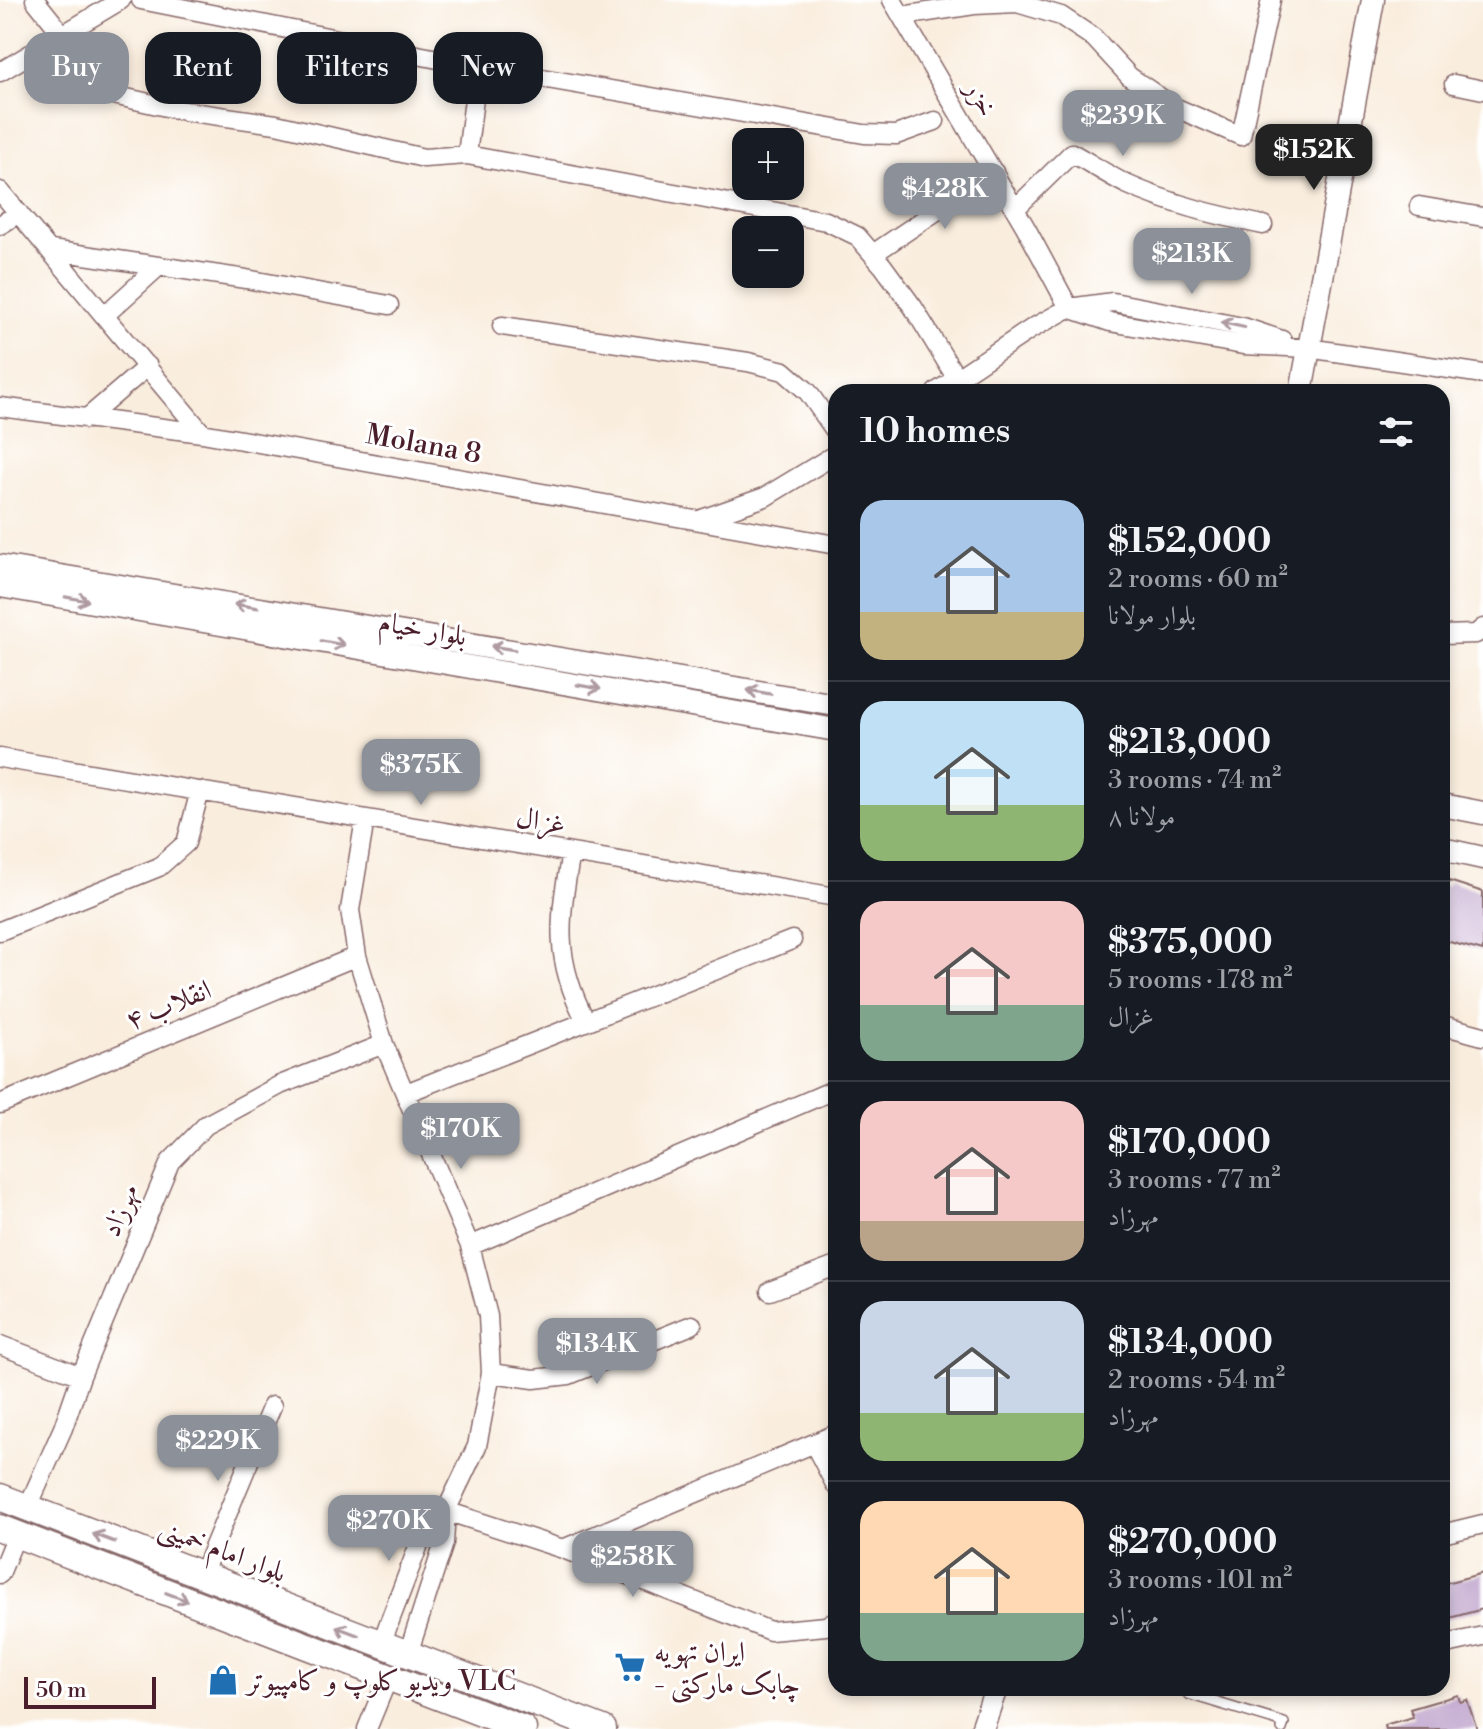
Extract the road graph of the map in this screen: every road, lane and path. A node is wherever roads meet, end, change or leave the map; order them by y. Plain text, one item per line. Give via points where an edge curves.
1 (35, 0) edge
2 (121, 0) edge
3 (141, 0) edge
4 (1271, 0) edge
5 (1373, 0) edge
6 (897, 8) edge
7 (61, 32) edge
8 (68, 32) edge
9 (24, 58) edge
10 (433, 58) edge
11 (0, 72) edge
12 (543, 78) edge
13 (1454, 84) dead end
14 (1483, 90) edge
15 (129, 99) edge
16 (473, 104) edge
17 (935, 121) dead end
18 (467, 155) junction
19 (994, 172) junction
20 (0, 191) edge
21 (1419, 206) dead end
22 (1015, 209) junction
23 (19, 213) junction
24 (1483, 217) edge
25 (0, 225) edge
26 (1263, 225) dead end
27 (51, 250) junction
28 (873, 254) junction
29 (159, 266) junction
30 (389, 305) dead end
31 (1069, 308) junction
32 (105, 315) junction
33 (502, 326) dead end
34 (1308, 348) junction
35 (148, 366) junction
36 (1483, 374) edge
37 (957, 379) junction
38 (949, 384) edge
39 (1302, 384) edge
40 (0, 407) edge
41 (86, 419) junction
42 (828, 421) edge
43 (202, 433) junction
44 (828, 459) edge
45 (700, 520) junction
46 (828, 544) edge
47 (0, 566) edge
48 (0, 586) edge
49 (1483, 628) edge
50 (1450, 635) edge
51 (828, 704) edge
52 (828, 729) edge
53 (0, 758) edge
54 (200, 791) junction
55 (1450, 807) edge
56 (1483, 813) edge
57 (365, 819) junction
58 (1450, 851) edge
59 (571, 853) junction
60 (1483, 858) edge
61 (828, 896) edge
62 (0, 931) edge
63 (792, 940) dead end
64 (357, 956) junction
65 (586, 1021) junction
66 (1450, 1027) edge
67 (1483, 1036) edge
68 (384, 1044) junction
69 (828, 1092) edge
70 (406, 1093) junction
71 (0, 1104) edge
72 (470, 1246) junction
73 (828, 1269) edge
74 (770, 1291) dead end
75 (692, 1325) dead end
76 (0, 1345) edge
77 (491, 1373) junction
78 (81, 1376) junction
79 (272, 1406) dead end
80 (828, 1438) edge
81 (814, 1444) junction
82 (828, 1471) edge
83 (0, 1497) edge
84 (27, 1509) junction
85 (446, 1511) junction
86 (1483, 1524) edge
87 (8, 1531) edge
88 (1450, 1532) edge
89 (563, 1549) junction
90 (0, 1574) edge
91 (202, 1575) junction
92 (828, 1625) edge
93 (1483, 1636) edge
94 (1450, 1643) edge
95 (381, 1644) junction
96 (408, 1654) junction
97 (388, 1678) junction
98 (993, 1696) edge
99 (1195, 1696) edge
100 (982, 1727) edge
101 (367, 1729) edge
102 (523, 1729) edge
103 (603, 1729) edge
104 (1282, 1729) edge

1 - 7 street
2 - 8 street
3 - 10 street
4 - 6 street via 1241,136 1163,99 1061,16 1017,3
5 - 34 street
6 - 19 street, خزر
9 - 11 street
12 - 17 street via 864,134 896,135
13 - 14 street
15 - 18 street via 276,124 424,158
16 - 18 street
18 - 28 street via 826,221 857,236
19 - 22 street, خزر
19 - 28 street
20 - 23 street
21 - 24 street
22 - 26 street via 1072,153 1162,198
22 - 31 street, خزر
23 - 25 street
23 - 27 street
27 - 29 street
27 - 32 street
28 - 37 street
29 - 30 street
29 - 32 street
31 - 34 street via 1110,322 1243,345
31 - 37 street
32 - 35 street
33 - 42 street via 784,371 808,392
34 - 36 street
34 - 39 street
35 - 41 street
35 - 43 street
37 - 38 street
40 - 41 street, Molana 8
41 - 43 street, Molana 8
43 - 45 street, Molana 8
44 - 45 street via 765,497
45 - 46 street, Molana 8
51 -> 47 street, بلوار خیام
48 -> 52 street, بلوار خیام
49 - 50 street via 1476,634
53 - 54 street, غزال
54 - 57 street, غزال
54 - 62 street via 186,843 159,867
55 - 56 street
57 - 59 street, غزال
57 - 64 street via 350,910
58 - 60 street
59 - 61 street, غزال
59 - 65 street via 560,950 571,993
63 - 65 street
64 - 68 street
64 - 71 street, انقلاب ۴
65 - 70 street
66 - 67 street
68 - 70 street
68 - 78 street, مهرزاد via 280,1085 206,1125 170,1162
69 - 72 street
70 - 72 street
72 - 77 street via 488,1316
73 - 74 street
75 - 77 street via 569,1375 534,1379
76 - 78 street
77 - 85 street via 477,1446
78 - 84 street, مهرزاد
79 - 91 street
80 - 81 street
81 - 82 street
81 - 89 street
83 - 84 main road, بلوار امام خمینی
84 - 87 main road
91 -> 84 main road, بلوار امام خمینی
85 - 89 street
85 - 95 street via 421,1539
85 - 96 street via 444,1543
86 - 88 street
87 - 90 street
87 -> 97 main road
89 - 92 street via 770,1631
95 -> 91 main road, بلوار امام خمینی
93 - 94 street
95 - 96 main road, بلوار امام خمینی
96 - 103 main road, بلوار امام خمینی
97 - 101 street
97 - 102 main road
98 - 100 street
99 - 104 lane via 1284,1723

